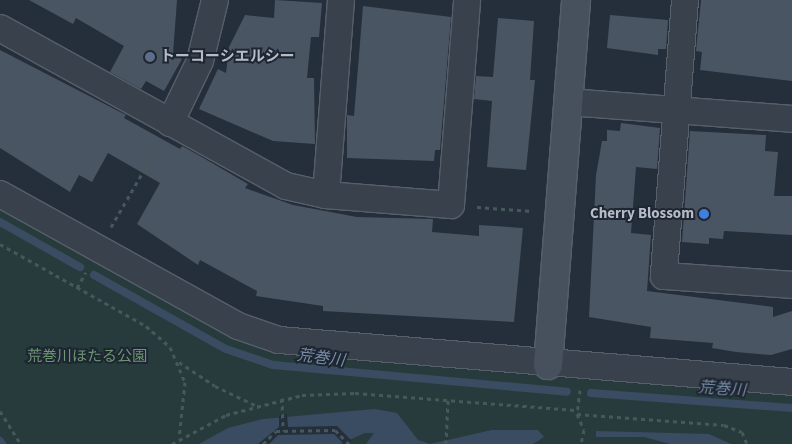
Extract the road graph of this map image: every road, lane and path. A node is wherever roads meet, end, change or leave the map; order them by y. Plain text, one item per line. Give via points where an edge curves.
1 (215, 0) edge
2 (341, 0) edge
3 (467, 0) edge
4 (576, 0) edge
5 (685, 0) edge
6 (0, 28) edge
7 (568, 102) junction
8 (677, 110) junction
9 (792, 119) edge
10 (170, 123) junction
11 (0, 194) edge
12 (326, 195) junction
13 (451, 205) junction
14 (532, 211) dead end
15 (0, 244) edge
16 (100, 248) junction
17 (80, 282) dead end
18 (792, 285) edge
19 (77, 288) junction
20 (178, 362) junction
21 (548, 364) junction
22 (792, 382) edge
23 (282, 398) junction
24 (448, 400) junction
25 (579, 402) dead end
26 (255, 405) junction
27 (0, 411) edge
28 (578, 412) junction
29 (283, 431) junction
30 (179, 439) junction
31 (22, 444) edge
32 (172, 444) edge
33 (263, 444) edge
34 (349, 444) edge
35 (446, 444) edge
36 (581, 444) edge
37 (748, 444) edge

1 - 10 street via 200,61
2 - 12 street
3 - 13 street
4 - 7 street
5 - 8 street
6 - 10 street
7 - 8 street
7 - 21 street
8 - 9 street
8 - 18 street via 664,276
10 - 12 street via 266,177
10 - 16 path
11 - 16 street
12 - 13 street
13 - 14 path
15 - 19 path
16 - 21 street via 238,326 279,340
17 - 19 path
19 - 20 path via 159,336
20 - 26 path via 215,386
20 - 30 path via 187,399
21 - 22 street
23 - 24 path via 355,393
23 - 26 path
23 - 29 path
24 - 28 path
24 - 35 path
25 - 28 path
26 - 30 path
27 - 31 path
28 - 36 path via 584,430
28 - 37 path via 724,425 742,432
29 - 33 path via 276,431
29 - 34 path via 335,430
30 - 32 path

